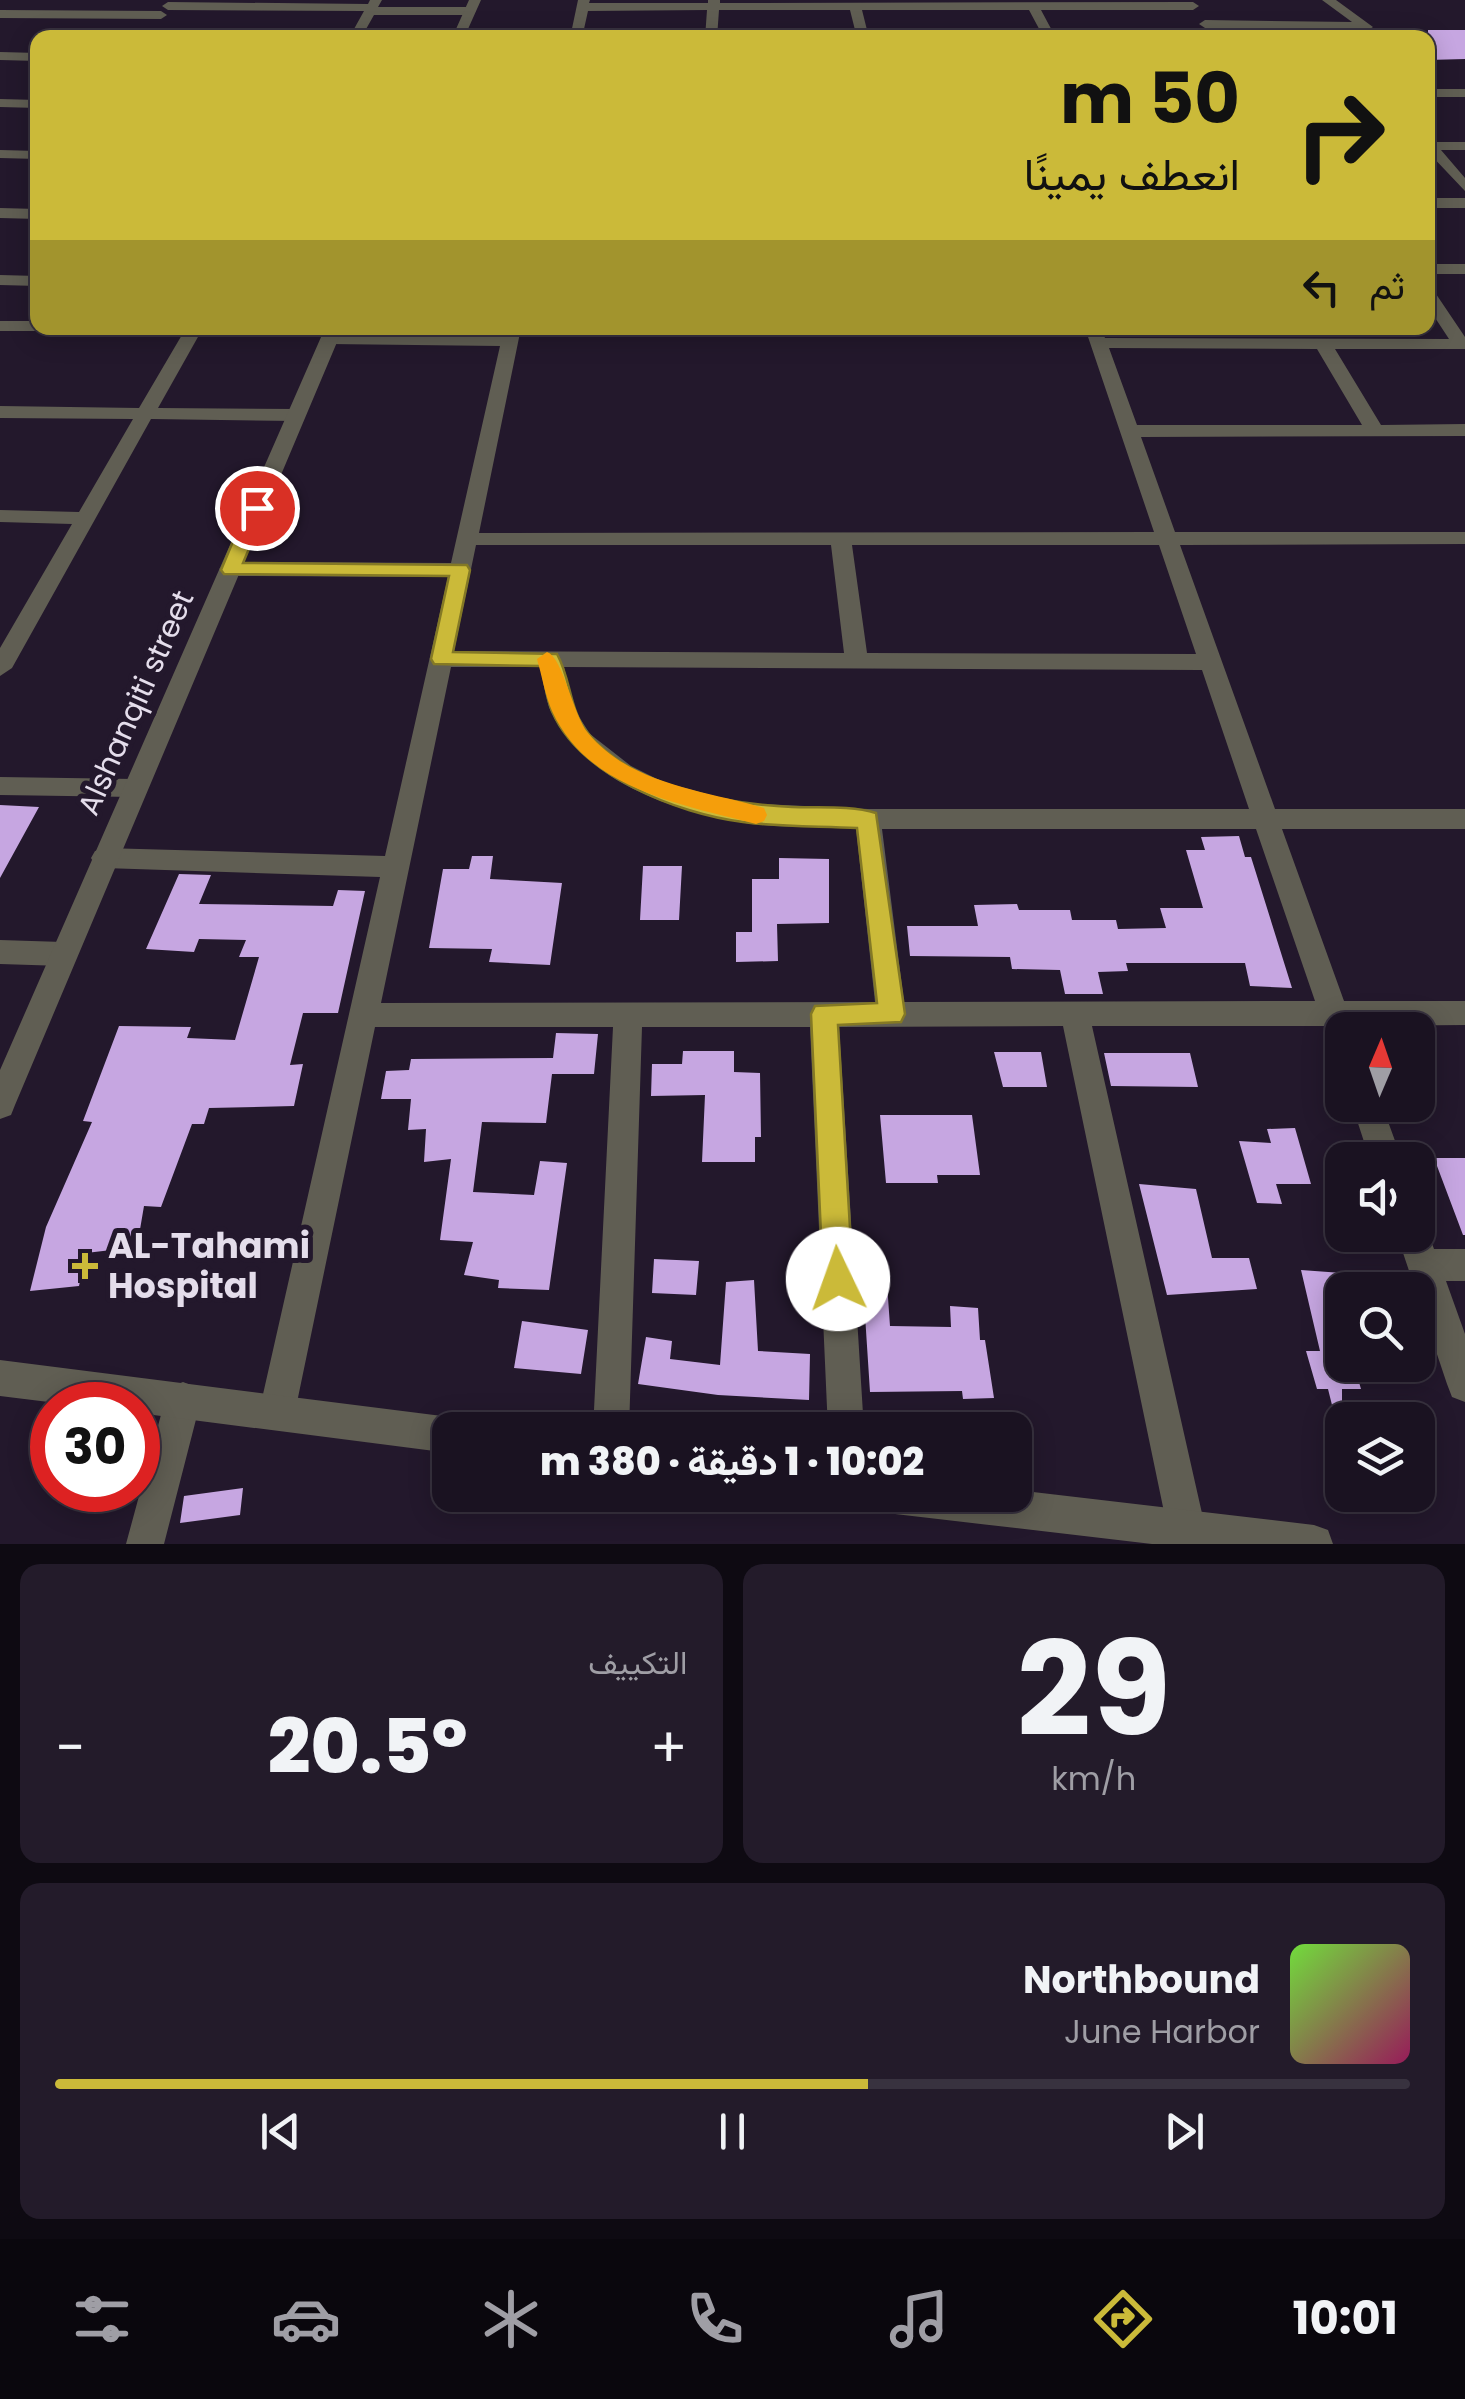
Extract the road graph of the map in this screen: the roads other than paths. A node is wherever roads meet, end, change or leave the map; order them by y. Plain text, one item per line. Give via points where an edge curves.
1 (1328, 0) edge
2 (713, 3) edge
3 (951, 3) edge
4 (1191, 3) edge
5 (584, 4) edge
6 (373, 6) edge
7 (472, 6) edge
8 (1033, 6) junction
9 (168, 7) edge
10 (856, 7) junction
11 (0, 14) edge
12 (1205, 24) junction
13 (151, 26) dead end
14 (1366, 26) junction
15 (360, 30) edge
16 (462, 30) edge
17 (578, 30) edge
18 (711, 30) edge
19 (861, 30) edge
20 (1046, 30) edge
21 (1209, 30) edge
22 (1370, 30) edge
23 (0, 56) edge
24 (30, 57) edge
25 (1435, 91) edge
26 (1465, 93) edge
27 (0, 104) edge
28 (30, 104) edge
29 (1435, 146) edge
30 (1465, 146) edge
31 (1435, 153) edge
32 (0, 154) edge
33 (30, 155) edge
34 (1465, 187) edge
35 (1435, 203) edge
36 (1465, 203) edge
37 (0, 213) edge
38 (30, 214) edge
39 (1435, 269) edge
40 (1465, 269) edge
41 (0, 280) edge
42 (30, 281) edge
43 (1435, 305) edge
44 (0, 326) edge
45 (30, 326) edge
46 (190, 335) edge
47 (330, 335) edge
48 (512, 335) edge
49 (1096, 335) edge
50 (1322, 343) junction
51 (1463, 344) edge
52 (0, 412) edge
53 (147, 414) junction
54 (296, 415) junction
55 (1130, 430) junction
56 (1375, 430) junction
57 (1465, 430) edge
58 (0, 516) edge
59 (86, 518) junction
60 (467, 538) junction
61 (842, 538) junction
62 (1168, 538) junction
63 (1458, 538) edge
64 (1465, 560) edge
65 (230, 570) junction
66 (460, 570) junction
67 (9, 636) edge
68 (441, 659) junction
69 (550, 659) junction
70 (857, 660) junction
71 (1211, 662) junction
72 (0, 668) edge
73 (0, 786) edge
74 (134, 788) junction
75 (868, 819) junction
76 (1266, 819) junction
77 (1465, 819) edge
78 (104, 858) junction
79 (396, 867) junction
80 (0, 952) edge
81 (63, 954) junction
82 (1333, 1012) edge
83 (363, 1014) junction
84 (628, 1014) junction
85 (824, 1014) junction
86 (891, 1014) junction
87 (1075, 1014) junction
88 (1465, 1014) edge
89 (1435, 1017) edge
90 (1325, 1024) edge
91 (0, 1105) edge
92 (1419, 1252) edge
93 (1424, 1252) edge
94 (1465, 1265) edge
95 (0, 1378) edge
96 (1465, 1384) edge
97 (183, 1400) junction
98 (277, 1412) junction
99 (612, 1412) edge
100 (845, 1412) edge
101 (432, 1433) edge
102 (1032, 1511) edge
103 (1187, 1530) junction
104 (146, 1544) edge
105 (1310, 1544) edge

1 - 14 street
2 - 5 street
2 - 10 street
2 - 18 street
3 - 8 street
3 - 10 street
4 - 8 street
4 - 12 street
5 - 17 street
6 - 7 street
6 - 9 street
6 - 15 street
7 - 16 street
8 - 20 street
9 - 11 street
9 - 13 street
10 - 19 street
12 - 14 street
12 - 21 street
14 - 22 street
23 - 24 street
25 - 26 street
27 - 28 street
29 - 30 street
31 - 34 street
32 - 33 street
35 - 36 street
37 - 38 street
39 - 40 street
41 - 42 street
43 - 51 street
44 - 45 street
46 - 53 street
47 - 54 street, Alshanqiti street
48 - 60 street
49 - 50 street
49 - 55 street
50 - 51 street
50 - 56 street
52 - 53 street
53 - 54 street
53 - 59 street
54 - 65 street, Alshanqiti street
55 - 56 street
55 - 62 street
56 - 57 street
58 - 59 street
59 - 67 street
60 - 61 street
60 - 66 street
61 - 62 street
61 - 70 street
62 - 63 street
62 - 71 street
63 - 64 street
65 - 66 street
65 - 74 street, Alshanqiti street
66 - 68 street
67 - 72 street
68 - 69 street
68 - 79 street
69 - 70 street
69 - 75 street via 562,710 581,740 655,789 740,813
70 - 71 street
71 - 76 street
73 - 74 street
74 - 78 street, Alshanqiti street
75 - 76 street
75 - 86 street
76 - 77 street
76 - 82 street
78 - 79 street
78 - 81 street, Alshanqiti street
79 - 83 street
80 - 81 street
81 - 91 street, Alshanqiti street
83 - 84 street
83 - 98 street
84 - 85 street
84 - 99 street
85 - 86 street
85 - 100 street
86 - 87 street
87 - 90 street
87 - 103 street
88 - 89 street
92 - 96 street
93 - 94 street
95 - 97 street
97 - 98 street
97 - 104 street
98 - 101 street
102 - 103 street
103 - 105 street

